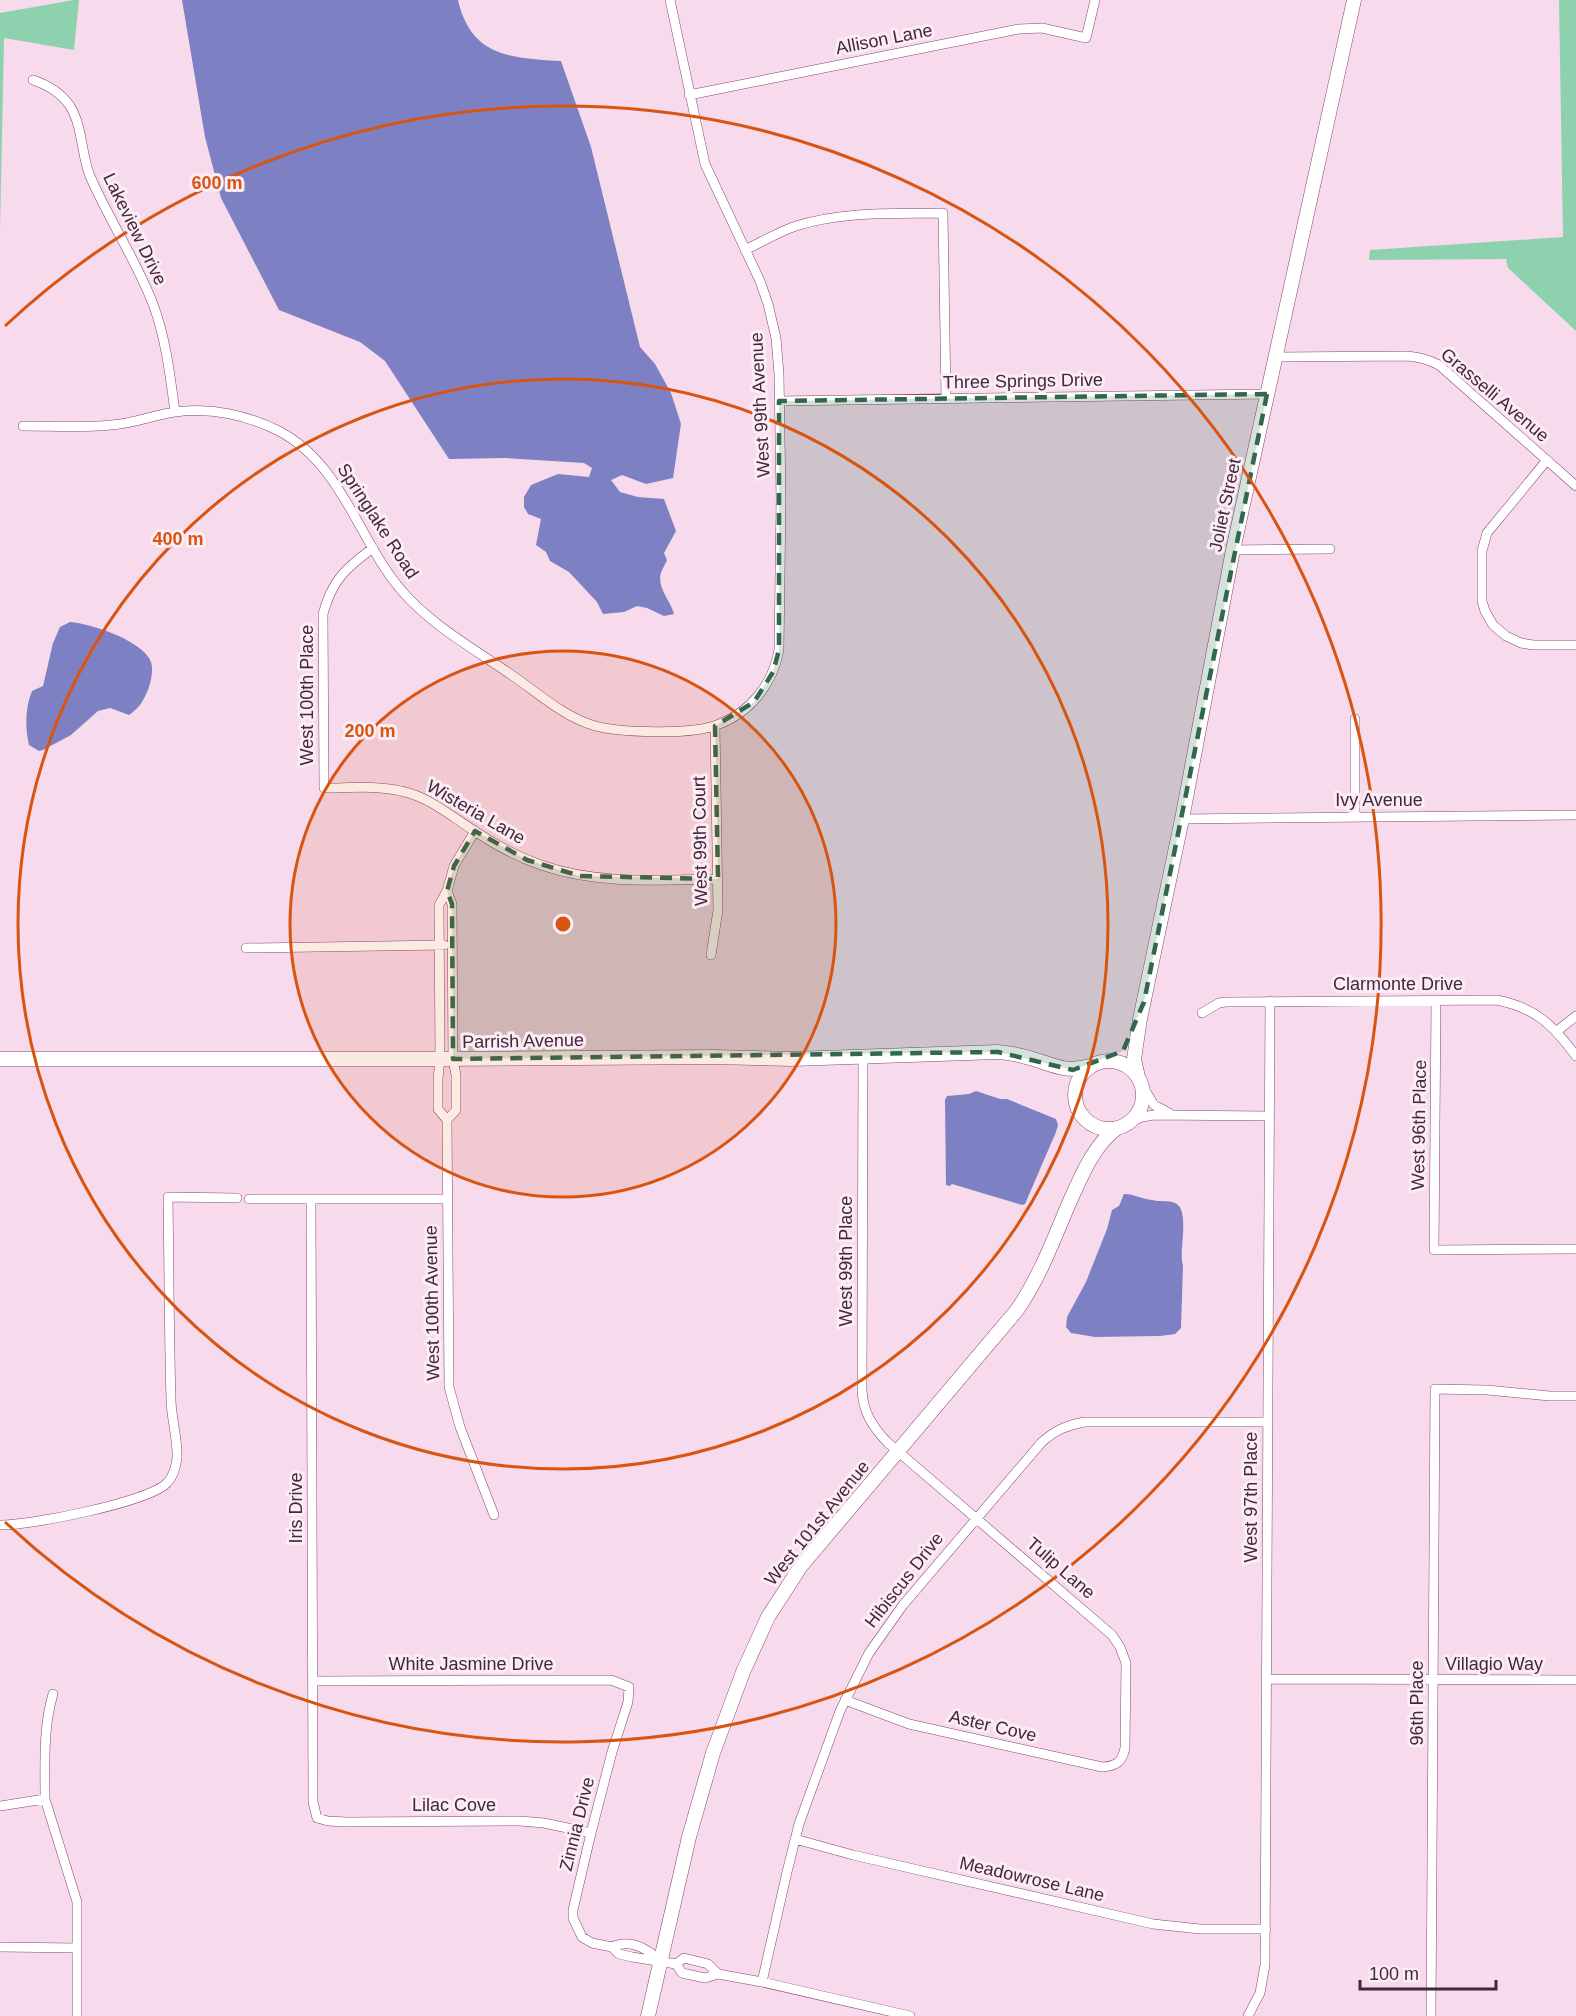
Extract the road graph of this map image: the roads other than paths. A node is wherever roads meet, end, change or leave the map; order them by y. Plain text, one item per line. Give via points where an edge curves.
1 (670, 0) edge
2 (1095, 0) edge
3 (1354, 0) edge
4 (33, 80) dead end
5 (689, 95) junction
6 (745, 250) junction
7 (1275, 357) junction
8 (1267, 394) junction
9 (945, 399) junction
10 (779, 400) junction
11 (176, 412) junction
12 (23, 426) dead end
13 (1547, 460) junction
14 (1576, 486) edge
15 (373, 548) junction
16 (1330, 549) dead end
17 (1233, 550) junction
18 (1576, 645) edge
19 (1355, 719) dead end
20 (716, 726) junction
21 (324, 788) joint
22 (1576, 815) edge
23 (1355, 817) junction
24 (1182, 819) junction
25 (475, 831) junction
26 (718, 879) junction
27 (447, 891) junction
28 (440, 945) junction
29 (453, 945) junction
30 (246, 948) dead end
31 (711, 955) dead end
32 (1270, 1001) junction
33 (1436, 1001) junction
34 (1202, 1012) dead end
35 (1576, 1016) edge
36 (1140, 1019) junction
37 (1557, 1030) junction
38 (1576, 1056) edge
39 (863, 1057) junction
40 (0, 1059) edge
41 (447, 1059) junction
42 (1106, 1060) junction
43 (1045, 1064) junction
44 (1090, 1066) junction
45 (1140, 1082) junction
46 (1076, 1101) junction
47 (1082, 1115) junction
48 (1174, 1115) junction
49 (1270, 1116) junction
50 (447, 1119) junction
51 (1123, 1125) junction
52 (1085, 1168) junction
53 (237, 1198) dead end
54 (249, 1198) dead end
55 (311, 1199) junction
56 (447, 1199) junction
57 (1576, 1249) edge
58 (1576, 1396) edge
59 (1268, 1422) junction
60 (899, 1452) junction
61 (494, 1515) dead end
62 (976, 1517) junction
63 (0, 1525) edge
64 (1268, 1680) junction
65 (1433, 1680) junction
66 (1576, 1680) edge
67 (312, 1681) junction
68 (629, 1687) joint
69 (53, 1694) dead end
70 (845, 1700) junction
71 (1125, 1748) joint
72 (45, 1799) junction
73 (0, 1806) edge
74 (317, 1818) joint
75 (591, 1833) junction
76 (795, 1839) junction
77 (1266, 1929) junction
78 (0, 1947) edge
79 (77, 1948) junction
80 (661, 1961) junction
81 (676, 1964) junction
82 (718, 1974) junction
83 (762, 1982) junction
84 (76, 2016) edge
85 (648, 2016) edge
86 (910, 2016) edge
87 (1248, 2016) edge
88 (1431, 2016) edge

1 - 5 street, West 99th Avenue
2 - 5 street, Allison Lane via 1086,38 1042,28 1019,29
3 - 7 street, Joliet Street
4 - 11 street, Lakeview Drive via 57,92 75,116 91,177 153,305 165,346
5 - 6 street, West 99th Avenue via 705,164
6 - 9 street via 795,227 835,218 943,213
6 - 10 street, West 99th Avenue via 774,326
7 - 8 street, Joliet Street
7 - 13 street, Grasselli Avenue via 1407,356 1430,360
8 - 9 street, Three Springs Drive
8 - 17 street, Joliet Street
9 - 10 street, Three Springs Drive
10 - 20 street, West 99th Avenue via 777,662 754,702
11 - 12 street, Springlake Road via 111,426
11 - 15 street, Springlake Road via 230,414 260,423 293,440 332,478
13 - 14 street, Grasselli Avenue
13 - 18 street via 1487,533 1482,551 1482,601 1493,625 1506,636 1533,645
15 - 20 street, Springlake Road via 402,591 426,614 579,720 621,731
15 - 21 street, West 100th Place via 339,577 323,614
16 - 17 street
17 - 24 street, Joliet Street
19 - 23 street
20 - 26 street, West 99th Court
21 - 25 street, Wisteria Lane via 401,790 433,803
22 - 23 street, Ivy Avenue
23 - 24 street, Ivy Avenue
24 - 36 street, Joliet Street
25 - 26 street, Wisteria Lane via 527,860 580,876 624,880
25 - 27 street, West 100th Avenue via 454,866
26 - 31 street, West 99th Court
27 - 28 street, West 100th Avenue via 440,905
27 - 29 street, West 100th Avenue via 452,904
28 - 29 street
28 - 30 street
28 - 41 street, West 100th Avenue
29 - 41 street, West 100th Avenue
32 - 33 street, Clarmonte Drive
32 - 34 street, Clarmonte Drive via 1219,1003
32 - 49 street, West 97th Place
33 - 37 street, Clarmonte Drive via 1508,1002 1537,1014
33 - 57 street, West 96th Place via 1434,1250
35 - 37 street
36 - 42 street, Joliet Street via 1125,1049
36 - 45 street, Joliet Street via 1134,1059
37 - 38 street, Clarmonte Drive
39 - 41 street, Parrish Avenue
39 - 43 street, Parrish Avenue via 998,1052
39 - 60 street, West 99th Place via 862,1398 874,1428
40 - 41 street, Parrish Avenue
41 - 50 street, West 100th Avenue via 456,1110
41 - 50 street, West 100th Avenue via 438,1079 438,1109
42 - 44 street, Parrish Avenue
42 - 45 street via 1126,1065
43 - 44 street, Parrish Avenue via 1067,1070
43 - 46 street, Parrish Avenue via 1072,1088
44 - 46 street via 1077,1084
45 - 48 street via 1155,1106
45 - 51 street via 1140,1110
46 - 47 street, Parrish Avenue
47 - 51 street via 1106,1129
47 - 52 street, West 101st Avenue via 1091,1138
48 - 49 street
48 - 51 street via 1148,1116
49 - 59 street, West 97th Place
50 - 56 street, West 100th Avenue
51 - 52 street, West 101st Avenue via 1102,1142
52 - 60 street, West 101st Avenue via 1024,1300
53 - 63 street via 168,1197 171,1412 177,1456 168,1482 156,1491 124,1502 45,1521
54 - 55 street
55 - 56 street
55 - 67 street, Iris Drive
56 - 61 street, West 100th Avenue via 449,1387
58 - 65 street, 96th Place via 1435,1389
59 - 62 street, Hibiscus Drive via 1068,1425 1041,1443
59 - 64 street, West 97th Place
60 - 62 street, Tulip Lane
60 - 80 street, West 101st Avenue via 801,1566 758,1639 713,1753
62 - 70 street, Hibiscus Drive via 890,1620
62 - 71 street, Tulip Lane via 1117,1641 1126,1663
64 - 65 street, Villagio Way
64 - 77 street, West 97th Place
65 - 66 street, Villagio Way
65 - 88 street, 96th Place
67 - 68 street, White Jasmine Drive via 611,1680
67 - 74 street, Iris Drive via 313,1802
68 - 75 street, Zinnia Drive
69 - 72 street via 44,1749
70 - 71 street, Aster Cove via 909,1724 1102,1767 1119,1763
70 - 76 street, Hibiscus Drive
72 - 73 street
72 - 79 street via 77,1902
74 - 75 street, Lilac Cove via 346,1822 520,1821
75 - 80 street, Zinnia Drive via 573,1910 582,1937 612,1947 621,1942 645,1948
76 - 77 street, Meadowrose Lane via 1150,1923 1200,1929
76 - 83 street, Hibiscus Drive
77 - 87 street, West 97th Place via 1260,1993
78 - 79 street
79 - 84 street
80 - 81 street
80 - 85 street, West 101st Avenue
81 - 82 street via 682,1973 705,1978
81 - 82 street via 684,1958 708,1964
82 - 83 street
83 - 86 street

